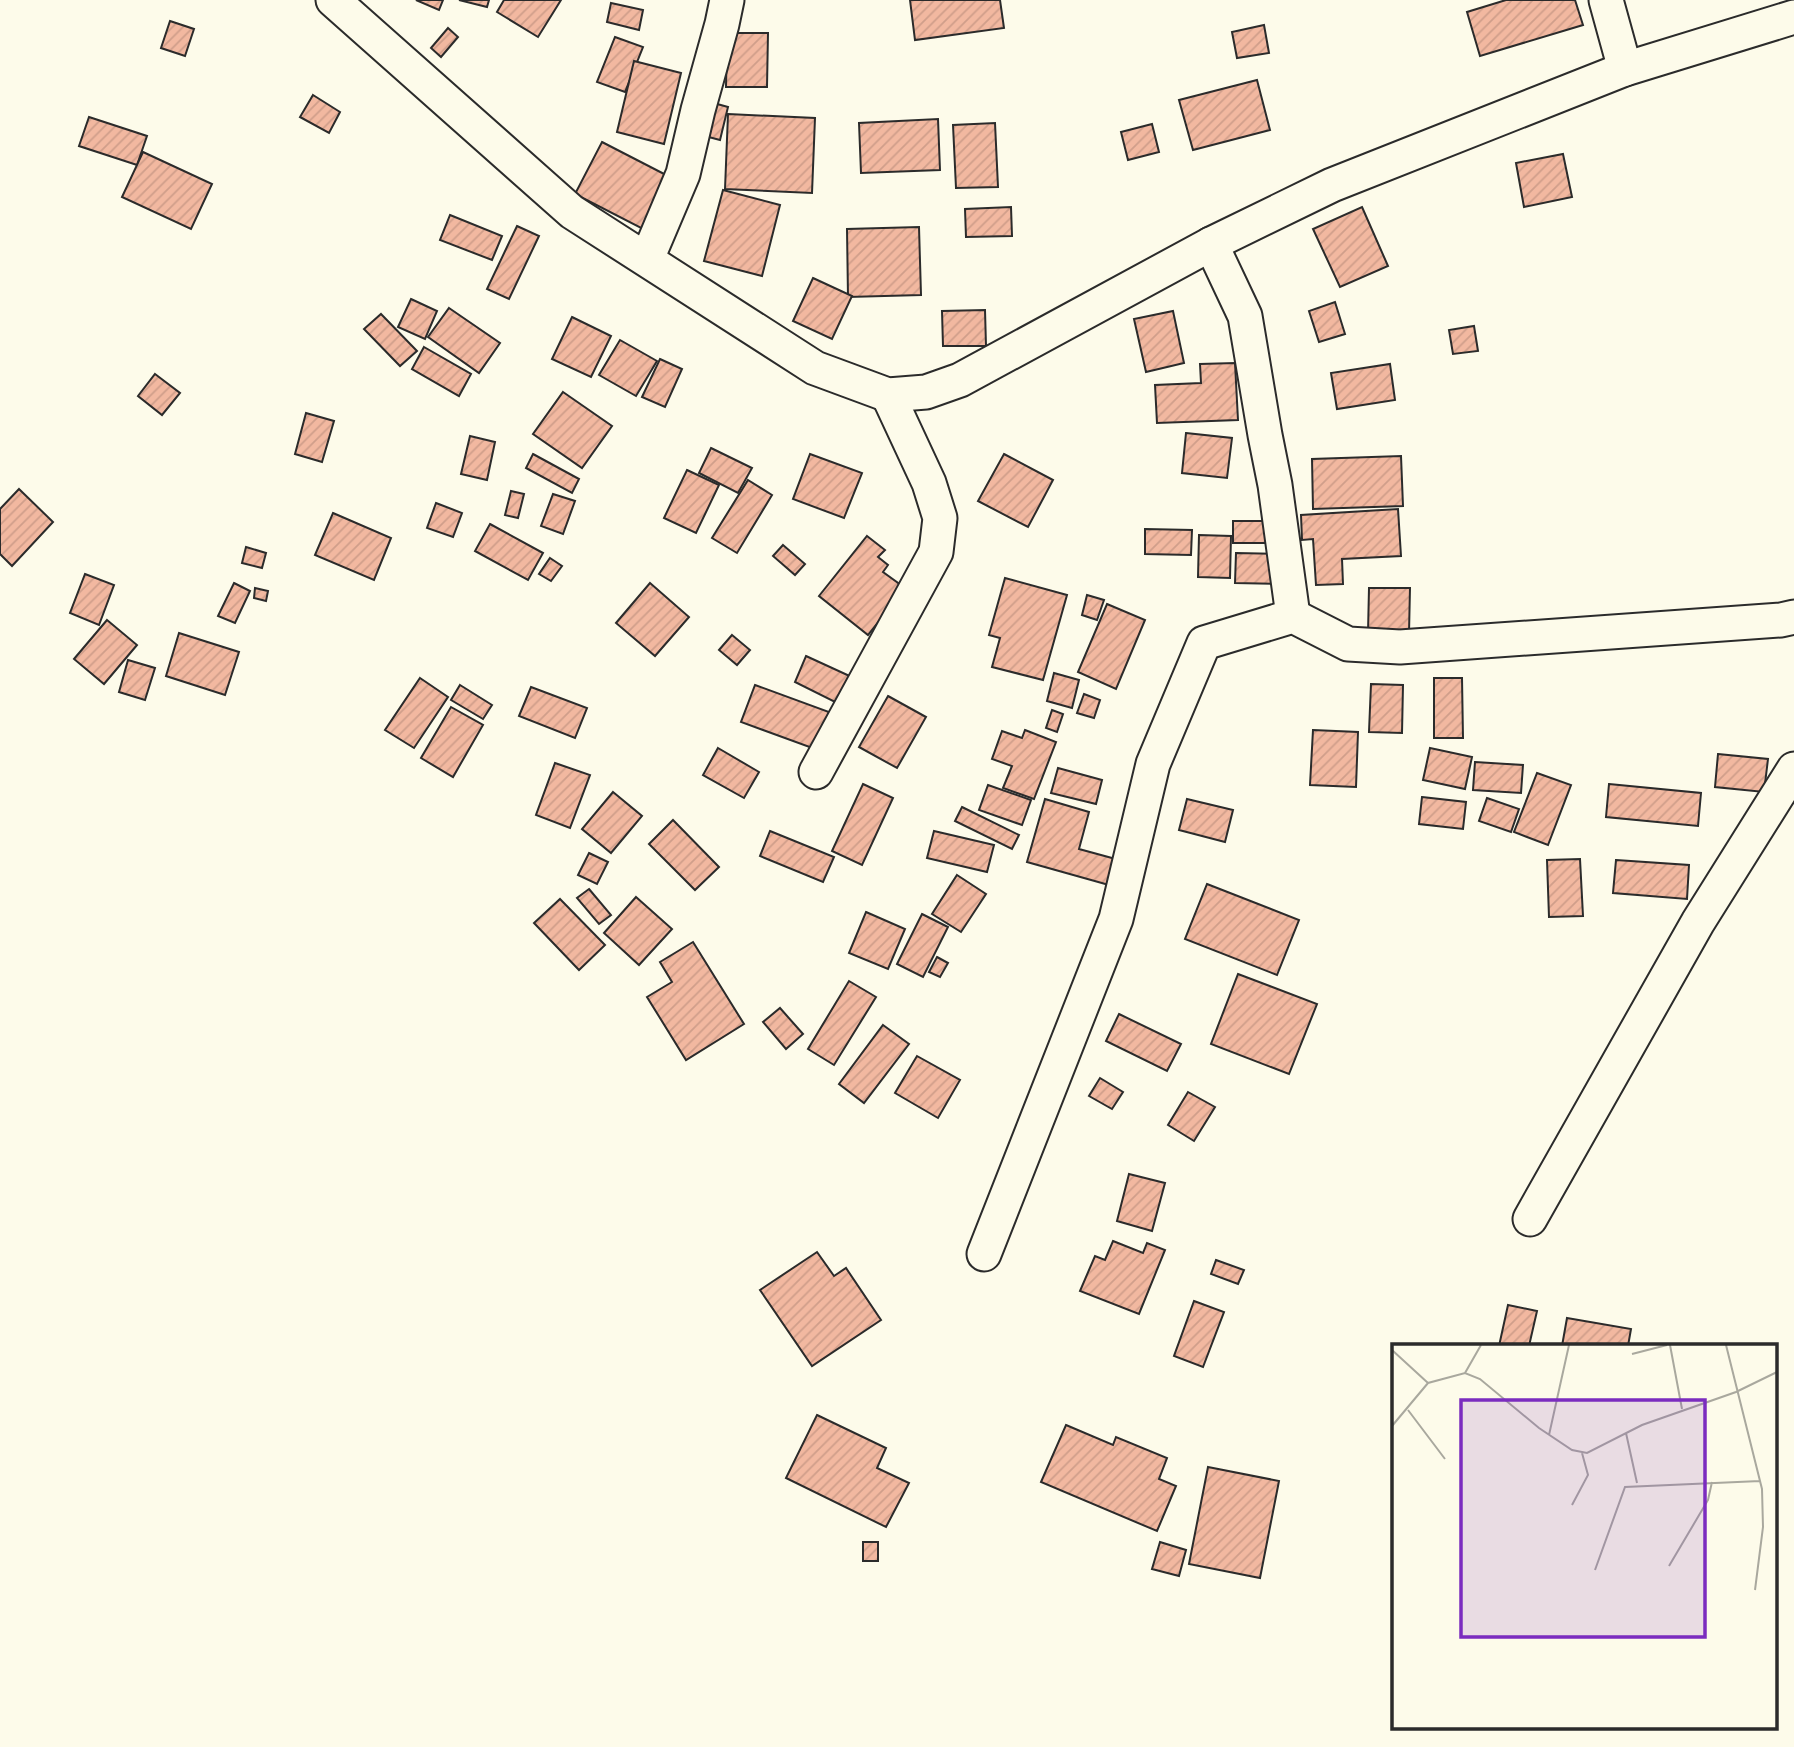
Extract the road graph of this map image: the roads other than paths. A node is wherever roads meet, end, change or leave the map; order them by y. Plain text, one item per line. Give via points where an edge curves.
1 (333, 0) edge
2 (727, 0) edge
3 (1606, 0) edge
4 (1794, 17) edge
5 (1625, 69) junction
6 (1211, 244) junction
7 (647, 259) junction
8 (888, 395) junction
9 (1293, 617) junction
10 (1794, 617) edge
11 (1794, 769) edge
12 (816, 772) dead end
13 (1530, 1219) dead end
14 (984, 1254) dead end

1 - 7 street via 572,212
2 - 7 street via 683,174
3 - 5 street
4 - 5 street
5 - 6 street via 1332,186
6 - 8 street via 960,380 926,392
6 - 9 street via 1245,316
7 - 8 street via 815,368
8 - 12 street via 940,518 936,552
9 - 10 street via 1348,644 1400,647
9 - 14 street via 1204,643 1153,764 1116,919
11 - 13 street via 1698,922

